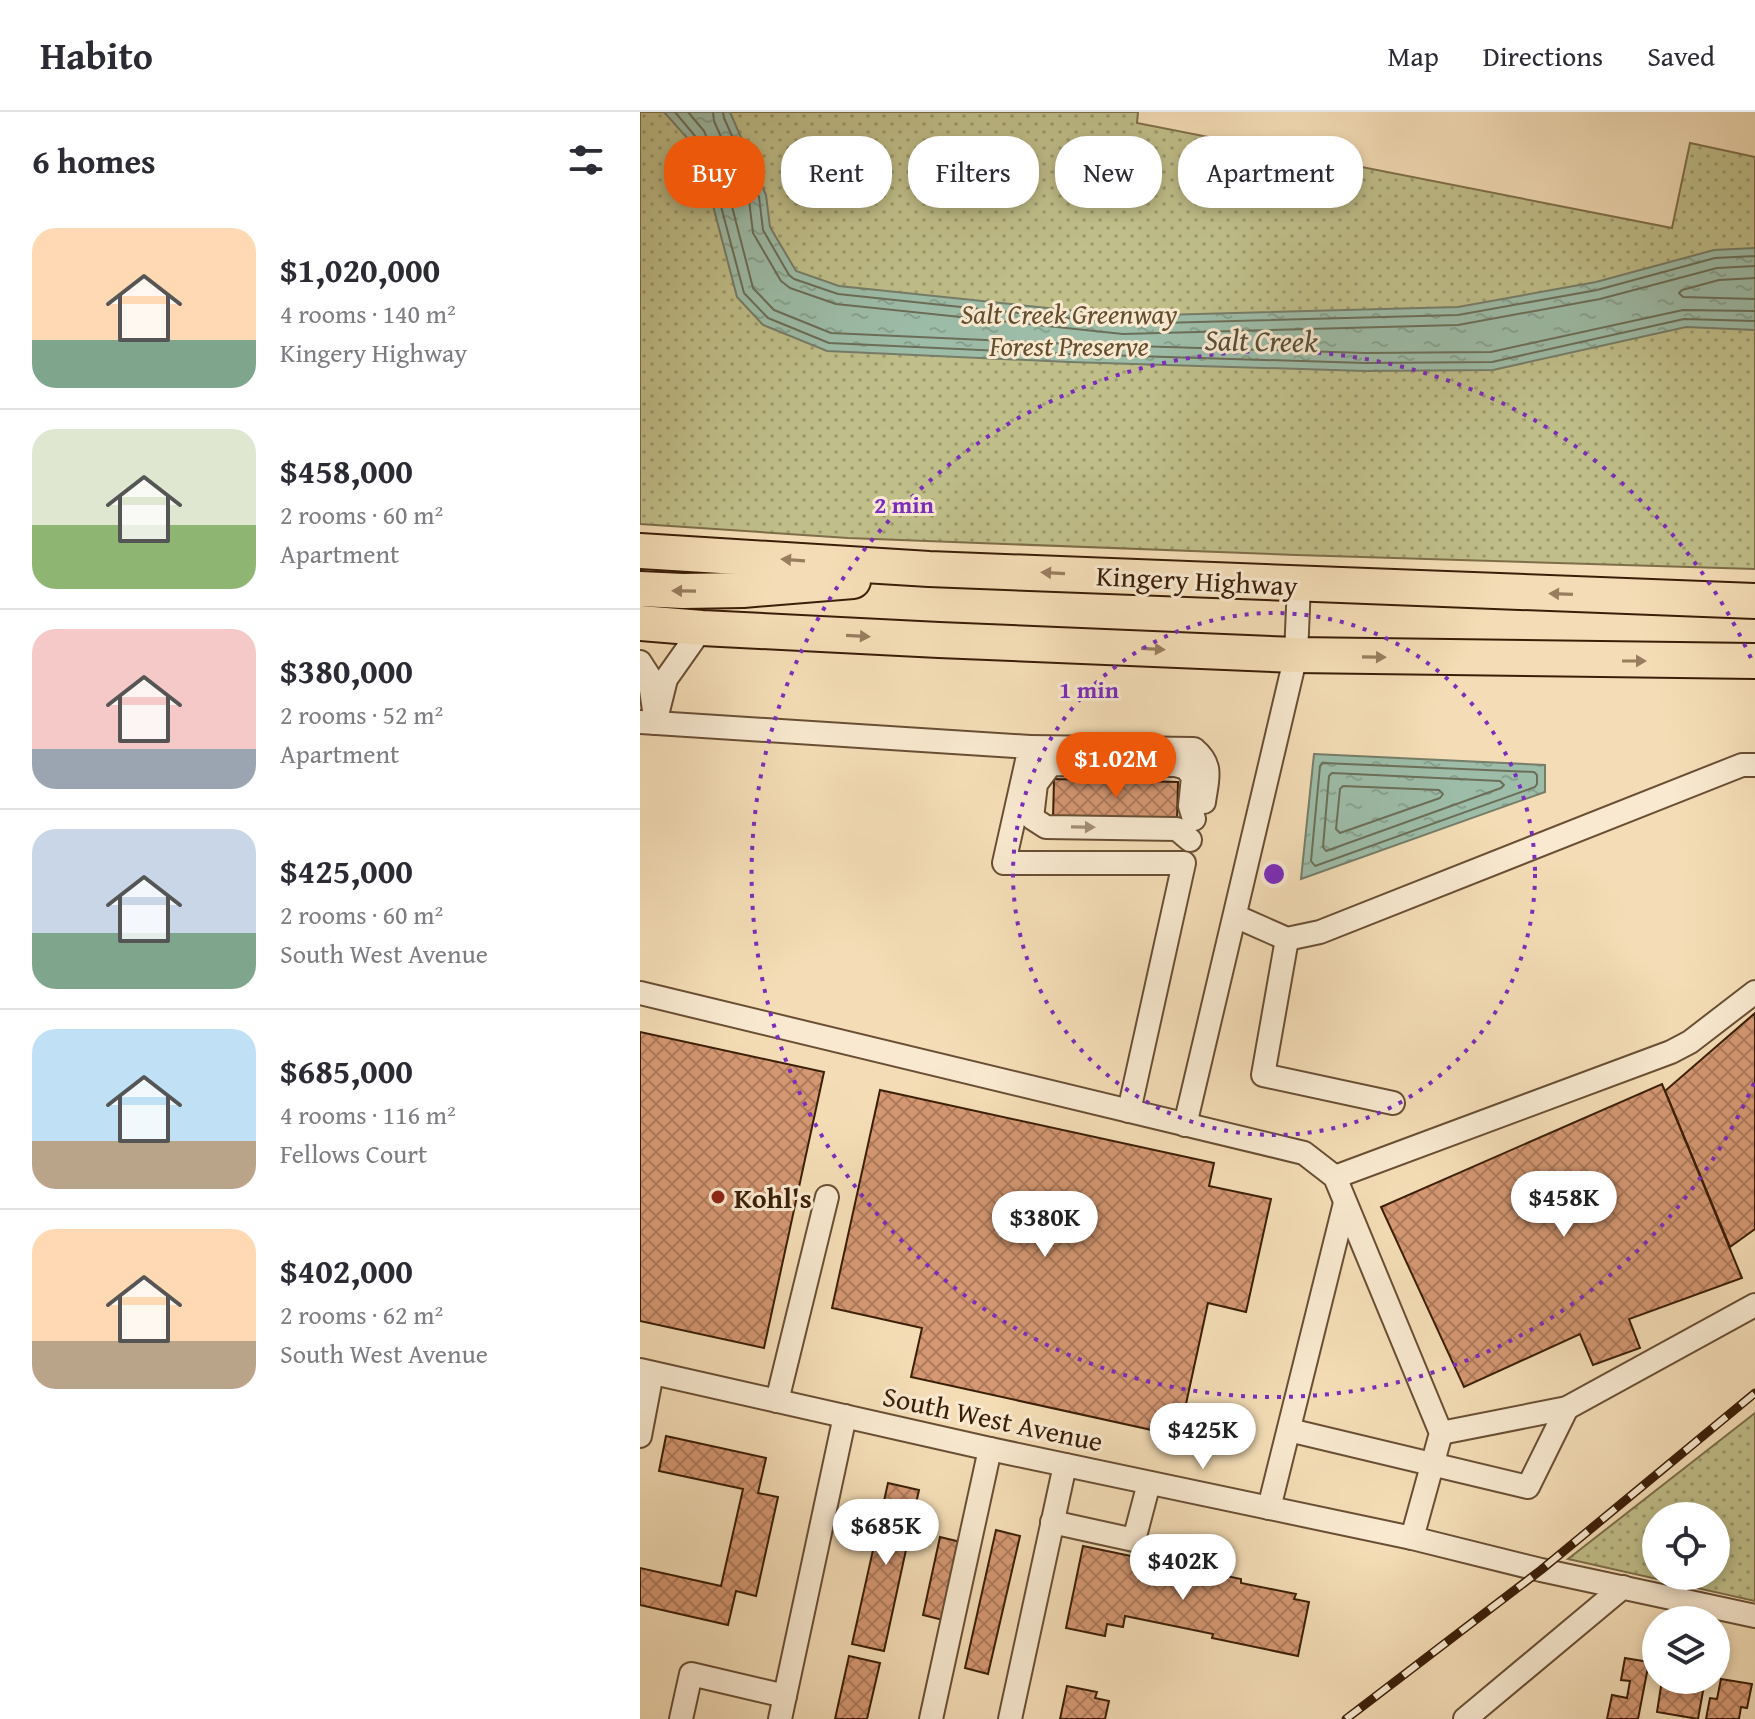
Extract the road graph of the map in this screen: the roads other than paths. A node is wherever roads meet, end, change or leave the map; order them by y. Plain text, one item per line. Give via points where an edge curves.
1 (640, 551) edge
2 (929, 569) junction
3 (1299, 584) junction
4 (640, 589) edge
5 (1755, 601) edge
6 (640, 623) edge
7 (702, 628) junction
8 (1296, 655) junction
9 (640, 662) edge
10 (1751, 662) edge
11 (648, 722) edge
12 (1030, 747) junction
13 (1755, 765) edge
14 (1192, 829) junction
15 (1184, 863) junction
16 (1235, 916) junction
17 (1287, 939) junction
18 (1755, 992) edge
19 (640, 993) edge
20 (1393, 1103) dead end
21 (1129, 1111) junction
22 (1185, 1125) junction
23 (1335, 1177) junction
24 (827, 1197) dead end
25 (1345, 1203) junction
26 (1755, 1305) edge
27 (646, 1371) edge
28 (777, 1401) junction
29 (1567, 1408) junction
30 (845, 1416) junction
31 (1289, 1430) junction
32 (1441, 1433) junction
33 (640, 1436) edge
34 (990, 1449) junction
35 (1065, 1465) junction
36 (1432, 1465) junction
37 (1149, 1483) junction
38 (1269, 1508) junction
39 (1052, 1522) junction
40 (1412, 1538) junction
41 (1623, 1587) junction
42 (1755, 1616) edge
43 (785, 1696) junction
44 (681, 1719) edge
45 (780, 1719) edge
46 (931, 1719) edge
47 (1010, 1719) edge
48 (1465, 1719) edge

2 -> 1 highway, Kingery Highway
3 -> 2 highway, Kingery Highway
2 -> 4 highway via 743,590
5 -> 3 highway, Kingery Highway
3 - 8 street
6 - 7 highway
7 -> 8 highway
7 - 11 street via 666,679
8 -> 10 highway
8 - 16 street
9 - 11 street via 649,676
11 - 12 street
12 - 14 street via 1194,749 1204,757 1208,773
12 - 15 street via 1004,863
13 - 17 street via 1742,765 1320,932
14 -> 14 street via 1193,777 1186,768 1051,764 1036,784 1032,818 1046,827
14 - 15 street
15 - 21 street
16 - 17 street
16 - 22 street
17 - 20 street via 1263,1075
18 - 23 street via 1671,1052
19 - 21 street
21 - 22 street
22 - 23 street via 1304,1153
23 - 25 street
24 - 28 street
25 - 31 street
25 - 32 street
26 - 29 street
27 - 28 street, South West Avenue
27 - 33 street
28 - 30 street, South West Avenue
29 - 32 street
29 - 36 street via 1528,1487
30 - 34 street, South West Avenue
30 - 43 street
31 - 36 street
31 - 38 street
32 - 36 street
34 - 35 street, South West Avenue
34 - 46 street
35 - 37 street, South West Avenue
35 - 39 street
36 - 40 street
37 - 38 street, South West Avenue
37 - 39 street via 1134,1540
38 - 40 street, South West Avenue
39 - 47 street
40 - 41 street, South West Avenue
41 - 42 street, South West Avenue
41 - 48 street
43 - 44 street via 691,1674
43 - 45 street

